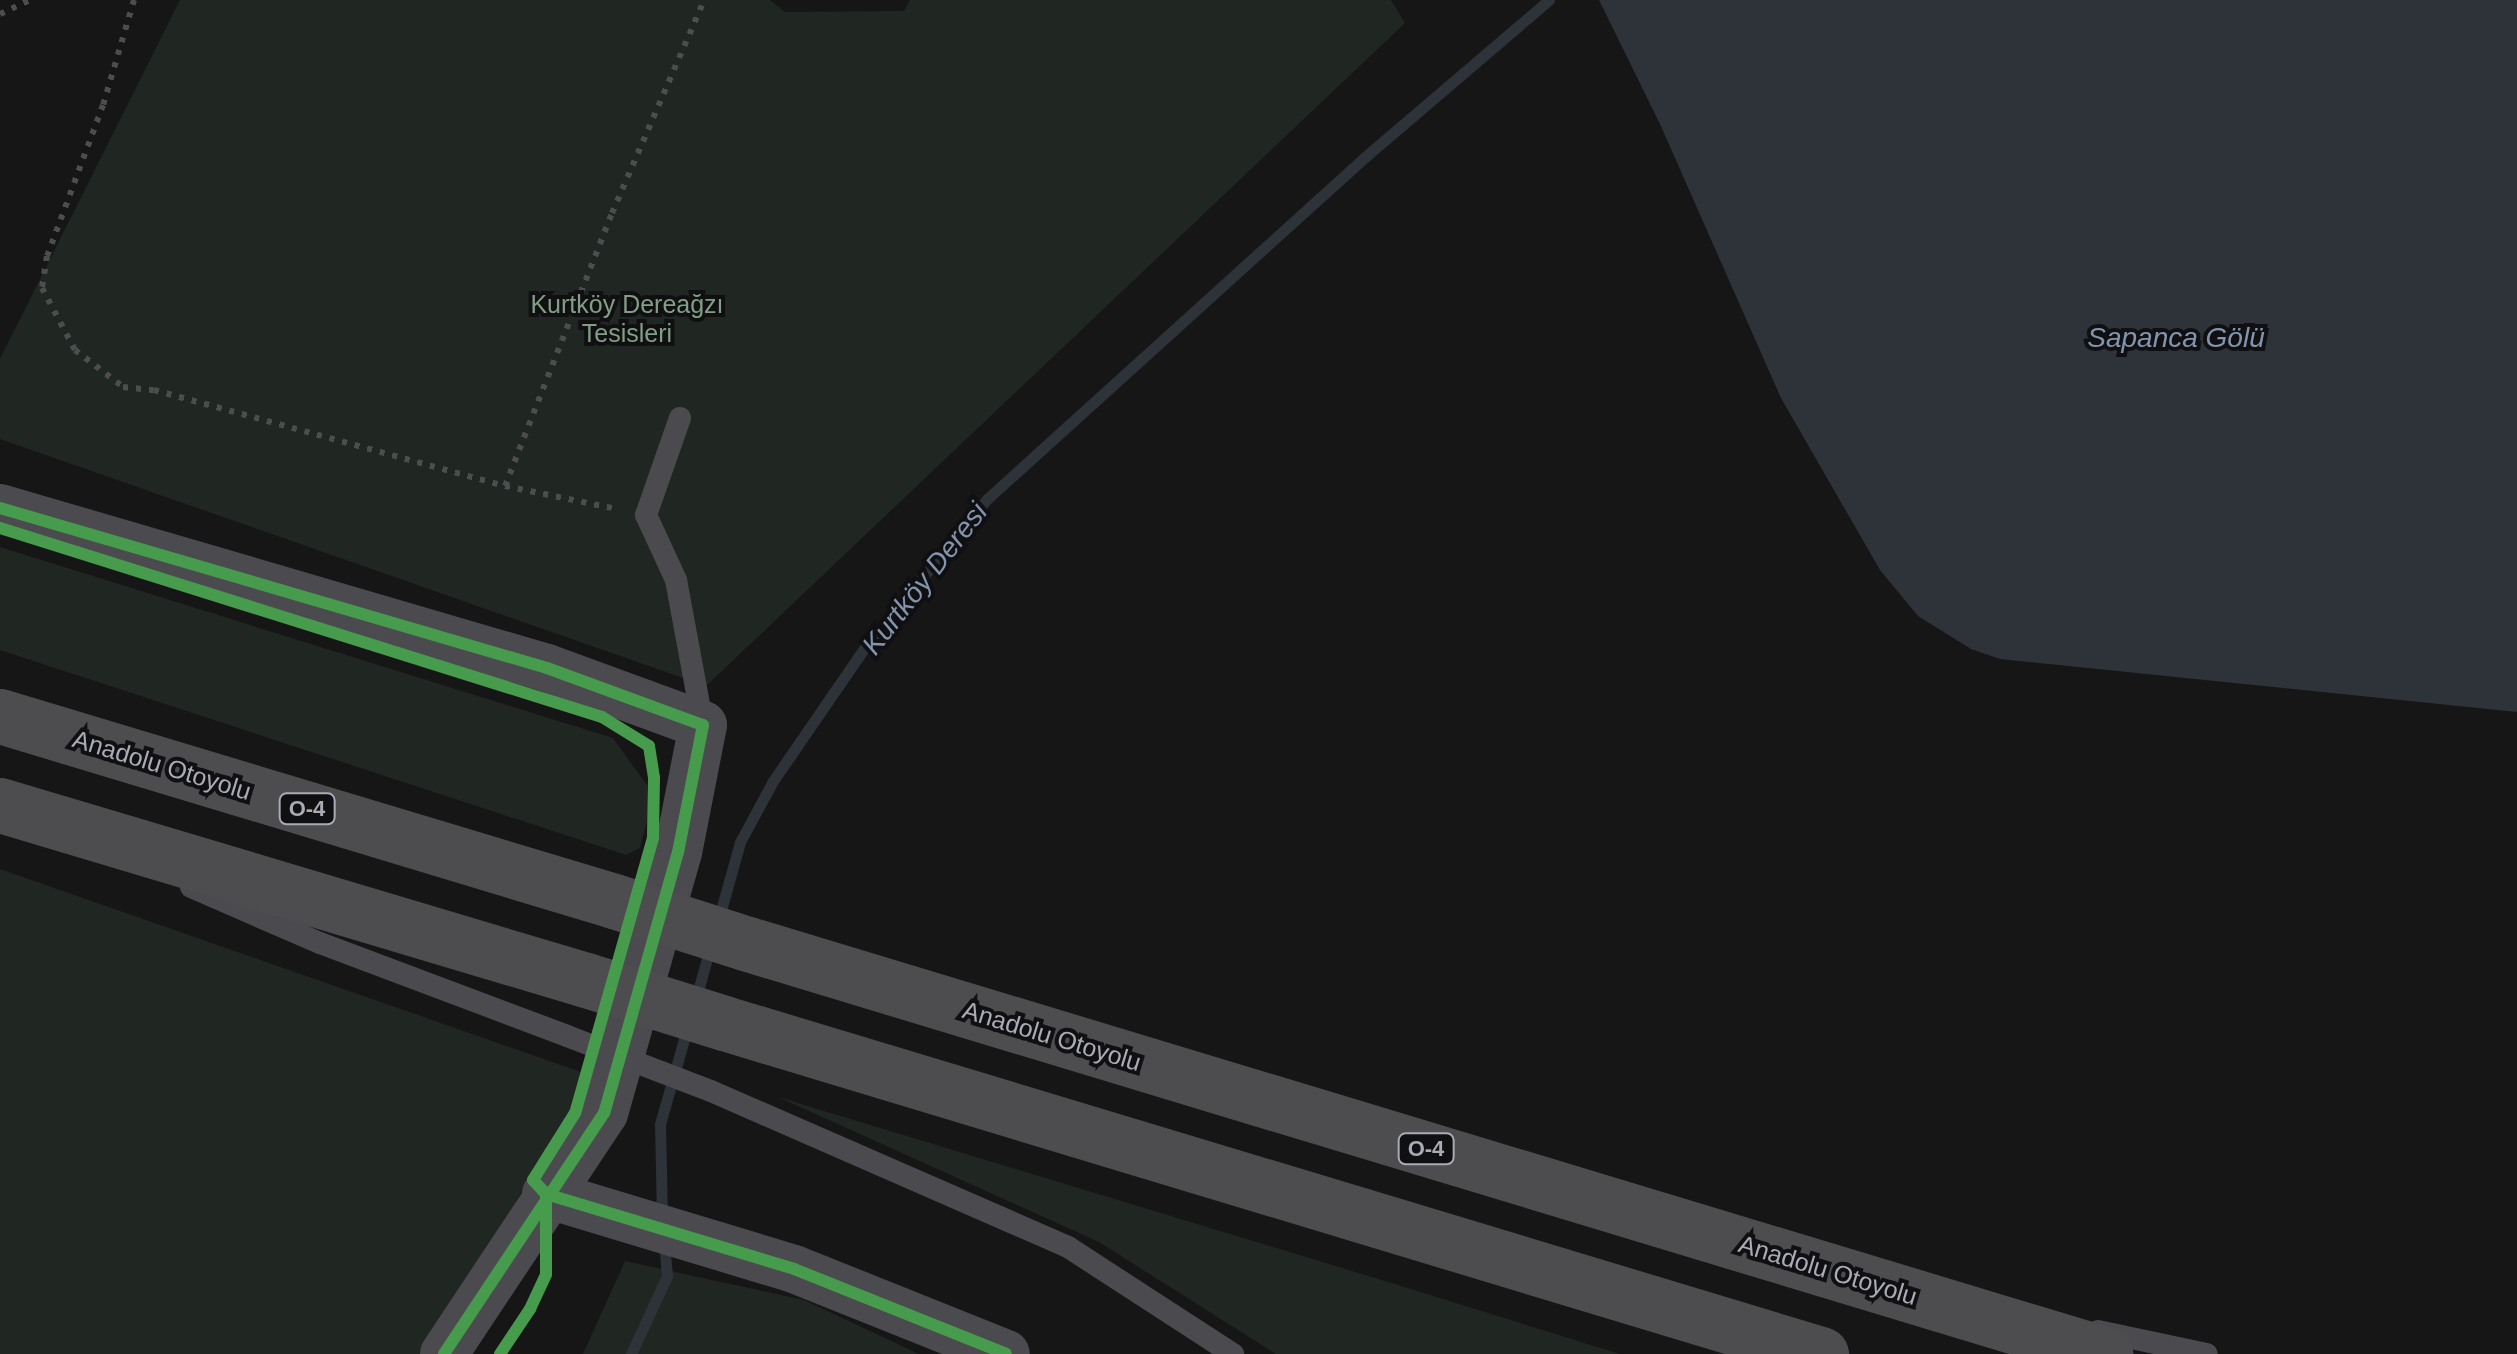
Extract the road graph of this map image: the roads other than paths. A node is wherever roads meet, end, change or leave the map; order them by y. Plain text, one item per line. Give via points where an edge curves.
1 (680, 418) dead end
2 (0, 508) edge
3 (0, 716) edge
4 (702, 725) junction
5 (7, 807) edge
6 (546, 1194) junction
7 (1872, 1283) junction
8 (444, 1354) edge
9 (1006, 1354) edge
10 (1234, 1354) edge
11 (1821, 1354) edge
12 (2105, 1354) edge
13 (2207, 1354) edge

1 - 4 lane via 646,515 676,580
2 - 4 street via 547,668
3 - 7 highway, Anadolu Otoyolu / O-4, bridge
4 - 6 street via 678,852 604,1112
5 - 10 lane, bridge via 320,943 711,1091 1068,1247
5 - 11 highway, bridge
6 - 8 street
6 - 9 street via 794,1269
7 - 12 highway, Anadolu Otoyolu / O-4
7 - 13 lane

